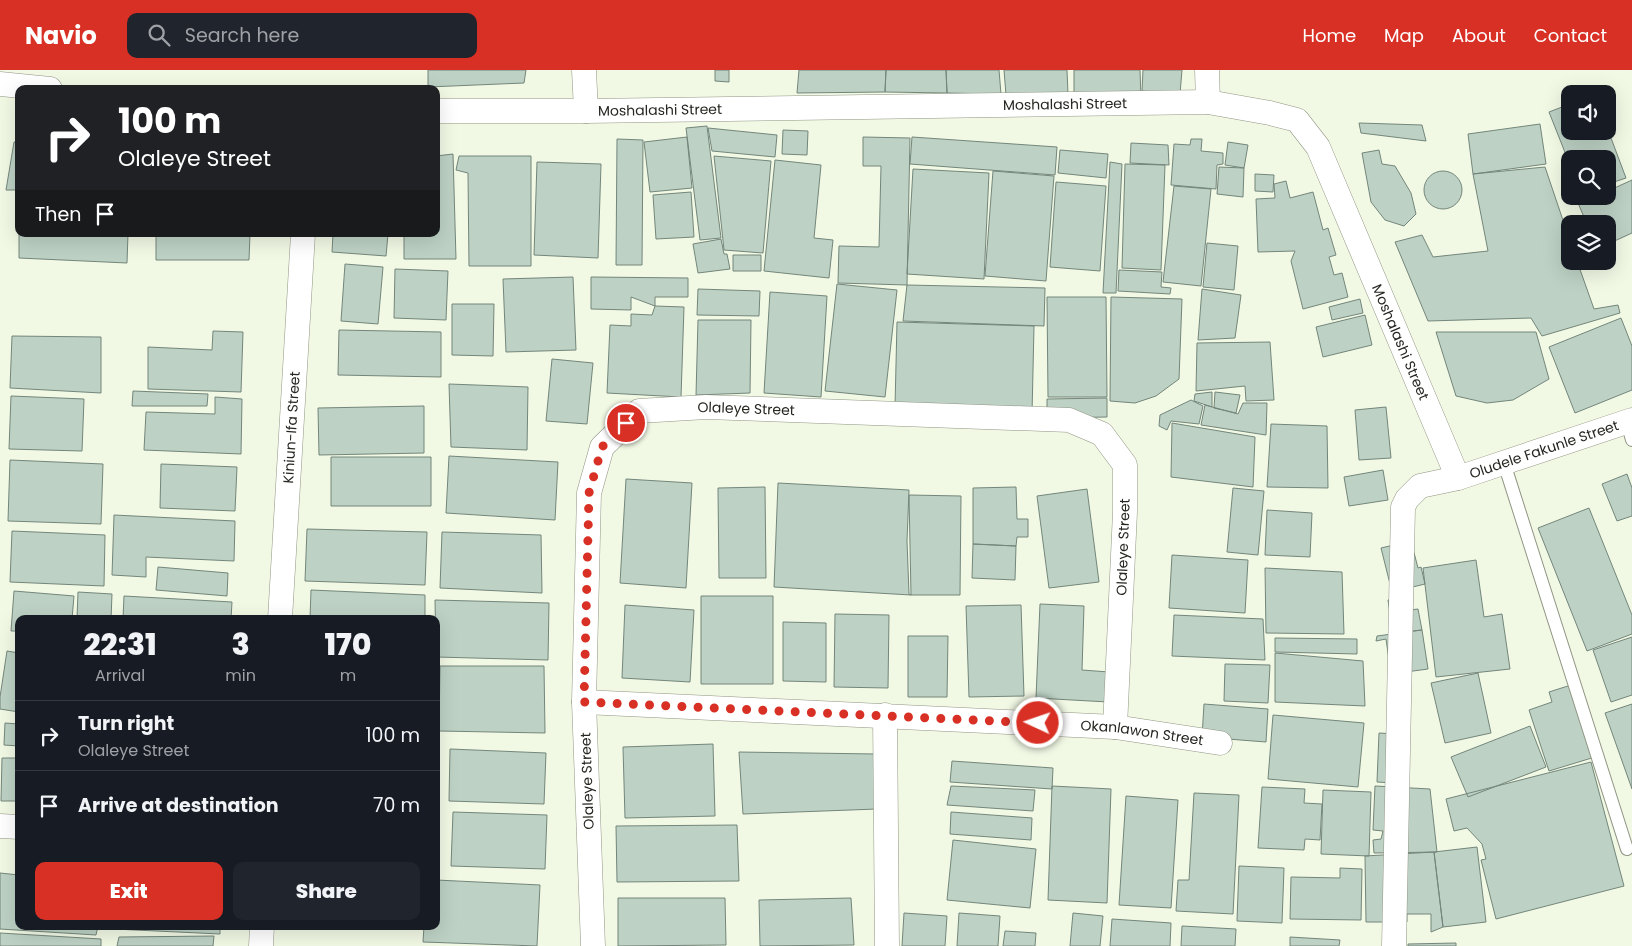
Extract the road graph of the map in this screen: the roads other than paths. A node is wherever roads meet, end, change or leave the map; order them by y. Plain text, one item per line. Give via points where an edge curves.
1 (584, 70) edge
2 (1207, 70) edge
3 (0, 84) edge
4 (15, 86) edge
5 (1208, 102) junction
6 (440, 111) edge
7 (586, 111) junction
8 (303, 237) edge
9 (1630, 427) edge
10 (1504, 463) junction
11 (1458, 478) junction
12 (280, 615) edge
13 (584, 702) junction
14 (885, 715) junction
15 (1115, 726) junction
16 (1220, 743) dead end
17 (0, 826) edge
18 (15, 827) edge
19 (1627, 849) dead end
20 (262, 930) edge
21 (261, 946) edge
22 (593, 946) edge
23 (887, 946) edge
24 (1394, 946) edge

1 - 7 street
2 - 5 street
3 - 4 street
5 - 7 street, Moshalashi Street
5 - 11 street, Moshalashi Street via 1297,120 1318,147
6 - 7 street, Moshalashi Street
8 - 12 street, Kiniun-Ifa Street
9 - 10 street, Oludele Fakunle Street
10 - 11 street, Oludele Fakunle Street
10 - 19 lane
11 - 24 street, Oludele Fakunle Street via 1420,486 1407,498 1403,507
13 - 14 street, Okanlawon Street
13 - 15 street, Olaleye Street via 589,493 602,447 639,411 706,407 1069,420 1102,434 1125,465
13 - 22 street, Olaleye Street
14 - 15 street, Okanlawon Street
14 - 23 street
15 - 16 street, Okanlawon Street
17 - 18 street
20 - 21 street

